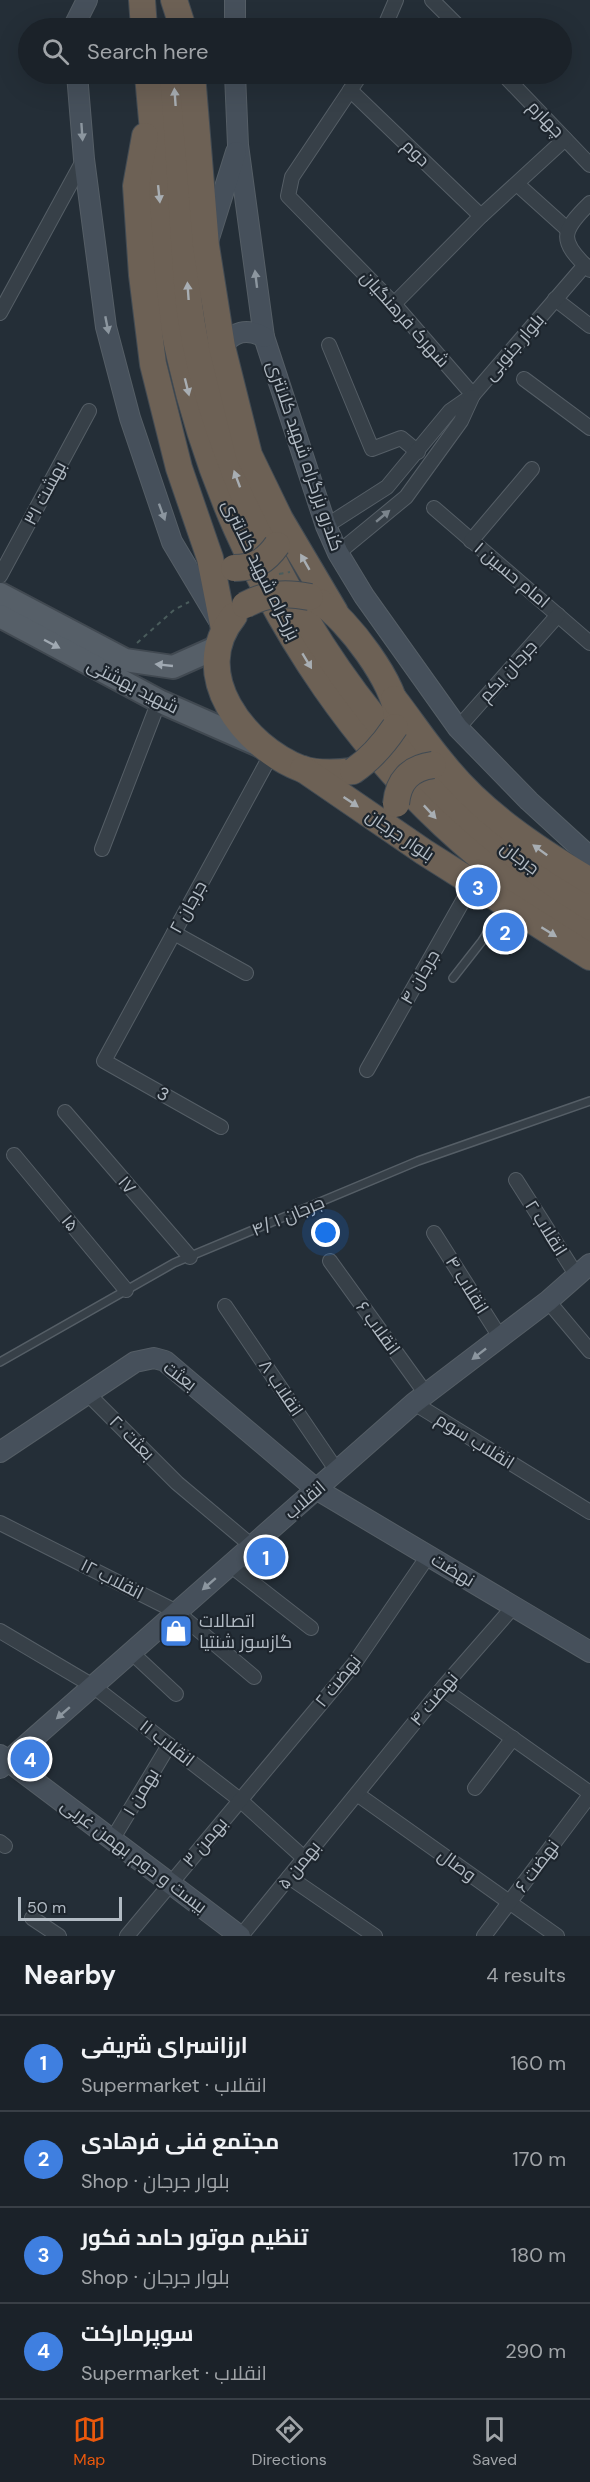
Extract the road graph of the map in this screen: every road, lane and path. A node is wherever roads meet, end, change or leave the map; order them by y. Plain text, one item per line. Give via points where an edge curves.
1 (72, 0) edge
2 (87, 0) edge
3 (142, 0) edge
4 (169, 0) edge
5 (174, 0) edge
6 (235, 0) edge
7 (396, 0) edge
8 (432, 0) edge
9 (73, 18) edge
10 (78, 18) edge
11 (143, 18) edge
12 (170, 18) edge
13 (180, 18) edge
14 (235, 18) edge
15 (388, 18) edge
16 (450, 18) edge
17 (78, 84) edge
18 (149, 84) edge
19 (174, 84) edge
20 (193, 84) edge
21 (235, 84) edge
22 (354, 84) edge
23 (513, 84) edge
24 (350, 90) junction
25 (150, 106) junction
26 (565, 139) junction
27 (238, 146) junction
28 (84, 159) junction
29 (590, 165) edge
30 (517, 184) junction
31 (590, 203) edge
32 (482, 216) junction
33 (567, 230) junction
34 (206, 246) junction
35 (587, 268) edge
36 (555, 299) junction
37 (394, 304) junction
38 (0, 313) edge
39 (590, 326) edge
40 (264, 337) junction
41 (329, 345) dead end
42 (222, 346) junction
43 (524, 379) dead end
44 (473, 395) junction
45 (89, 411) dead end
46 (590, 428) edge
47 (418, 452) junction
48 (532, 470) dead end
49 (434, 508) dead end
50 (280, 519) junction
51 (327, 526) junction
52 (471, 541) junction
53 (338, 553) junction
54 (210, 558) junction
55 (0, 576) edge
56 (0, 594) edge
57 (204, 594) junction
58 (334, 612) junction
59 (558, 615) junction
60 (0, 616) edge
61 (221, 638) junction
62 (590, 643) edge
63 (125, 660) junction
64 (159, 701) junction
65 (397, 712) junction
66 (458, 728) junction
67 (270, 751) junction
68 (439, 766) junction
69 (303, 769) junction
70 (529, 801) junction
71 (454, 805) joint
72 (102, 849) dead end
73 (424, 852) junction
74 (590, 857) edge
75 (590, 881) edge
76 (473, 883) junction
77 (505, 905) junction
78 (585, 922) edge
79 (174, 933) junction
80 (590, 957) edge
81 (246, 973) dead end
82 (453, 978) dead end
83 (104, 1061) joint
84 (367, 1070) dead end
85 (590, 1101) edge
86 (65, 1112) dead end
87 (221, 1127) dead end
88 (14, 1155) dead end
89 (516, 1180) dead end
90 (435, 1233) dead end
91 (190, 1257) junction
92 (330, 1261) dead end
93 (583, 1270) edge
94 (126, 1290) junction
95 (548, 1301) junction
96 (225, 1306) dead end
97 (500, 1337) junction
98 (590, 1351) edge
99 (0, 1362) edge
100 (87, 1393) junction
101 (420, 1399) junction
102 (0, 1452) edge
103 (337, 1471) junction
104 (316, 1490) junction
105 (590, 1512) edge
106 (0, 1523) edge
107 (252, 1546) junction
108 (428, 1556) junction
109 (230, 1565) junction
110 (514, 1606) junction
111 (177, 1612) junction
112 (311, 1628) dead end
113 (0, 1631) edge
114 (589, 1649) edge
115 (131, 1652) junction
116 (254, 1677) dead end
117 (93, 1686) junction
118 (443, 1689) junction
119 (176, 1694) dead end
120 (513, 1738) junction
121 (169, 1745) junction
122 (3, 1762) edge
123 (475, 1788) dead end
124 (589, 1793) edge
125 (357, 1794) junction
126 (240, 1800) junction
127 (112, 1840) junction
128 (304, 1858) junction
129 (289, 1877) junction
130 (171, 1884) junction
131 (509, 1902) junction
132 (32, 1918) dead end
133 (59, 1936) edge
134 (127, 1936) edge
135 (240, 1936) edge
136 (375, 1936) edge
137 (484, 1936) edge
138 (556, 1936) edge

1 - 9 main road
2 - 10 main road
3 - 11 highway
4 - 12 highway
5 - 13 highway
6 - 14 main road
7 - 15 street
8 - 16 street
17 -> 28 main road
18 - 25 highway, بزرگراه شهید کلانتری
71 -> 19 highway, بزرگراه شهید کلانتری via 387,734 337,670 299,610 250,513 209,401 189,304
20 - 34 highway
21 - 27 main road, کندرو بزرگراه شهید کلانتری
22 - 24 street, شهرک فرهنگیان
23 - 26 street, چهارم
24 - 32 street, دوم
24 - 37 street, شهرک فرهنگیان via 292,177 288,196
25 - 54 highway, بزرگراه شهید کلانتری via 136,186 153,364 179,468
25 -> 78 highway, بزرگراه شهید کلانتری via 170,306 192,408 233,521 277,610 319,680 371,748 438,821 496,871
26 - 29 street, چهارم
26 - 30 street
27 - 34 main road
40 -> 27 main road, کندرو بزرگراه شهید کلانتری
28 - 38 street
28 -> 57 main road via 106,327 130,418 172,542
30 - 32 street
30 - 33 street
31 - 33 street
32 - 37 street
33 - 35 street via 572,250
34 - 42 highway
35 - 36 street, بلوار جنوبی
36 - 39 street, بلوار جنوبی
36 - 44 street, بلوار جنوبی
37 - 44 street, شهرک فرهنگیان
40 - 42 main road via 240,332
40 - 51 main road, کندرو بزرگراه شهید کلانتری
41 - 47 street via 372,449 401,438
42 - 50 highway via 249,455
43 - 46 street
44 - 47 street via 450,411
53 -> 44 street via 406,497 461,421
45 - 55 street, بهشت ۳۱
47 - 51 street via 387,487
48 - 52 street
49 - 52 street, امام حسین ۱
50 - 54 highway, bridge via 277,544 259,564 234,568
58 -> 50 highway
51 - 53 main road, کندرو بزرگراه شهید کلانتری
52 - 59 street, امام حسین ۱
53 - 66 main road, کندرو بزرگراه شهید کلانتری
54 - 61 highway, بزرگراه شهید کلانتری
56 - 63 main road, شهید بهشتی
57 - 61 main road
57 - 63 path via 174,610 139,640
58 - 61 highway, bridge via 310,597 288,592 259,597 245,605
58 - 65 highway via 366,650
59 - 62 street, امام حسین ۱
59 - 66 street, جرجان یکم
60 -> 64 main road, شهید بهشتی
61 -> 63 main road, شهید بهشتی via 173,667
61 - 67 highway via 216,672 220,690 231,712
64 - 67 main road, شهید بهشتی
64 - 72 street
65 - 68 highway
65 - 69 highway, bridge via 376,752 353,771
65 - 70 main road via 436,741 513,818 527,811
66 - 70 main road, کندرو بزرگراه شهید کلانتری
67 - 69 highway
67 - 79 street, جرجان ۲
68 - 73 highway, bridge via 421,766 406,776 397,792 396,804 405,827
75 -> 68 highway via 500,821
69 -> 73 highway, بلوار جرجان
70 - 74 main road, کندرو بزرگراه شهید کلانتری
71 - 78 highway, جرجان
73 - 76 highway, بلوار جرجان
76 - 77 highway, بلوار جرجان
76 - 84 street, ۴ جرجان
77 -> 80 highway, بلوار جرجان
77 - 82 lane
79 - 81 street
79 - 83 street, جرجان ۲
83 - 87 street, 3
85 - 91 lane, جرجان ۱ /۴ via 418,1161
86 - 91 street, ۱۷
88 - 94 street, ۱۵
89 - 93 street, ۲ انقلاب
90 - 97 street, ۴ انقلاب
91 - 94 lane, جرجان ۱ /۴
92 - 101 street, ۶ انقلاب
93 - 95 main road, انقلاب
94 - 99 lane, جرجان ۱ /۴
95 - 97 main road, انقلاب
95 - 98 street
96 - 103 street, ۸ انقلاب
97 -> 101 main road, انقلاب
100 - 102 main road, بعثت
100 - 104 main road, بعثت via 135,1362 154,1358 165,1362
100 - 107 street, ۲۰ بعثت via 177,1483
101 - 103 main road, انقلاب
101 - 105 street, انقلاب سوم
103 - 104 main road, انقلاب
104 - 107 main road, انقلاب
104 - 108 main road, نهضت
106 - 111 street, ۱۲ انقلاب
107 - 109 main road, انقلاب
108 - 110 main road, نهضت
108 - 126 street, ۲ نهضت via 354,1664
109 -> 111 main road, انقلاب
109 - 112 street
110 - 114 main road, نهضت
110 - 118 street, ۴ نهضت
111 - 115 main road, انقلاب
111 - 116 street, ۱۲ انقلاب
113 - 117 street, ۱۱ انقلاب
115 - 117 main road, انقلاب
115 - 119 street
117 - 121 street, ۱۱ انقلاب
117 -> 122 main road, انقلاب
118 - 120 street
118 - 125 street, ۴ نهضت
120 - 123 street
120 - 124 street
121 - 126 street, ۱۱ انقلاب
121 - 127 street, ۱ بهمن
122 - 127 main road, بیست و دوم بهمن غربی
124 - 131 street, ۶ نهضت
125 - 128 street, ۵ بهمن
125 - 131 street, وصال
126 - 128 street, ۱۱ انقلاب
126 - 130 street, ۳ بهمن
127 - 130 main road, بیست و دوم بهمن غربی
128 - 129 street, ۵ بهمن
129 - 135 street, ۵ بهمن
129 - 136 street
130 - 134 street, ۳ بهمن
130 - 135 main road, بیست و دوم بهمن غربی
131 - 137 street, ۶ نهضت
131 - 138 street, وصال
132 - 133 street

